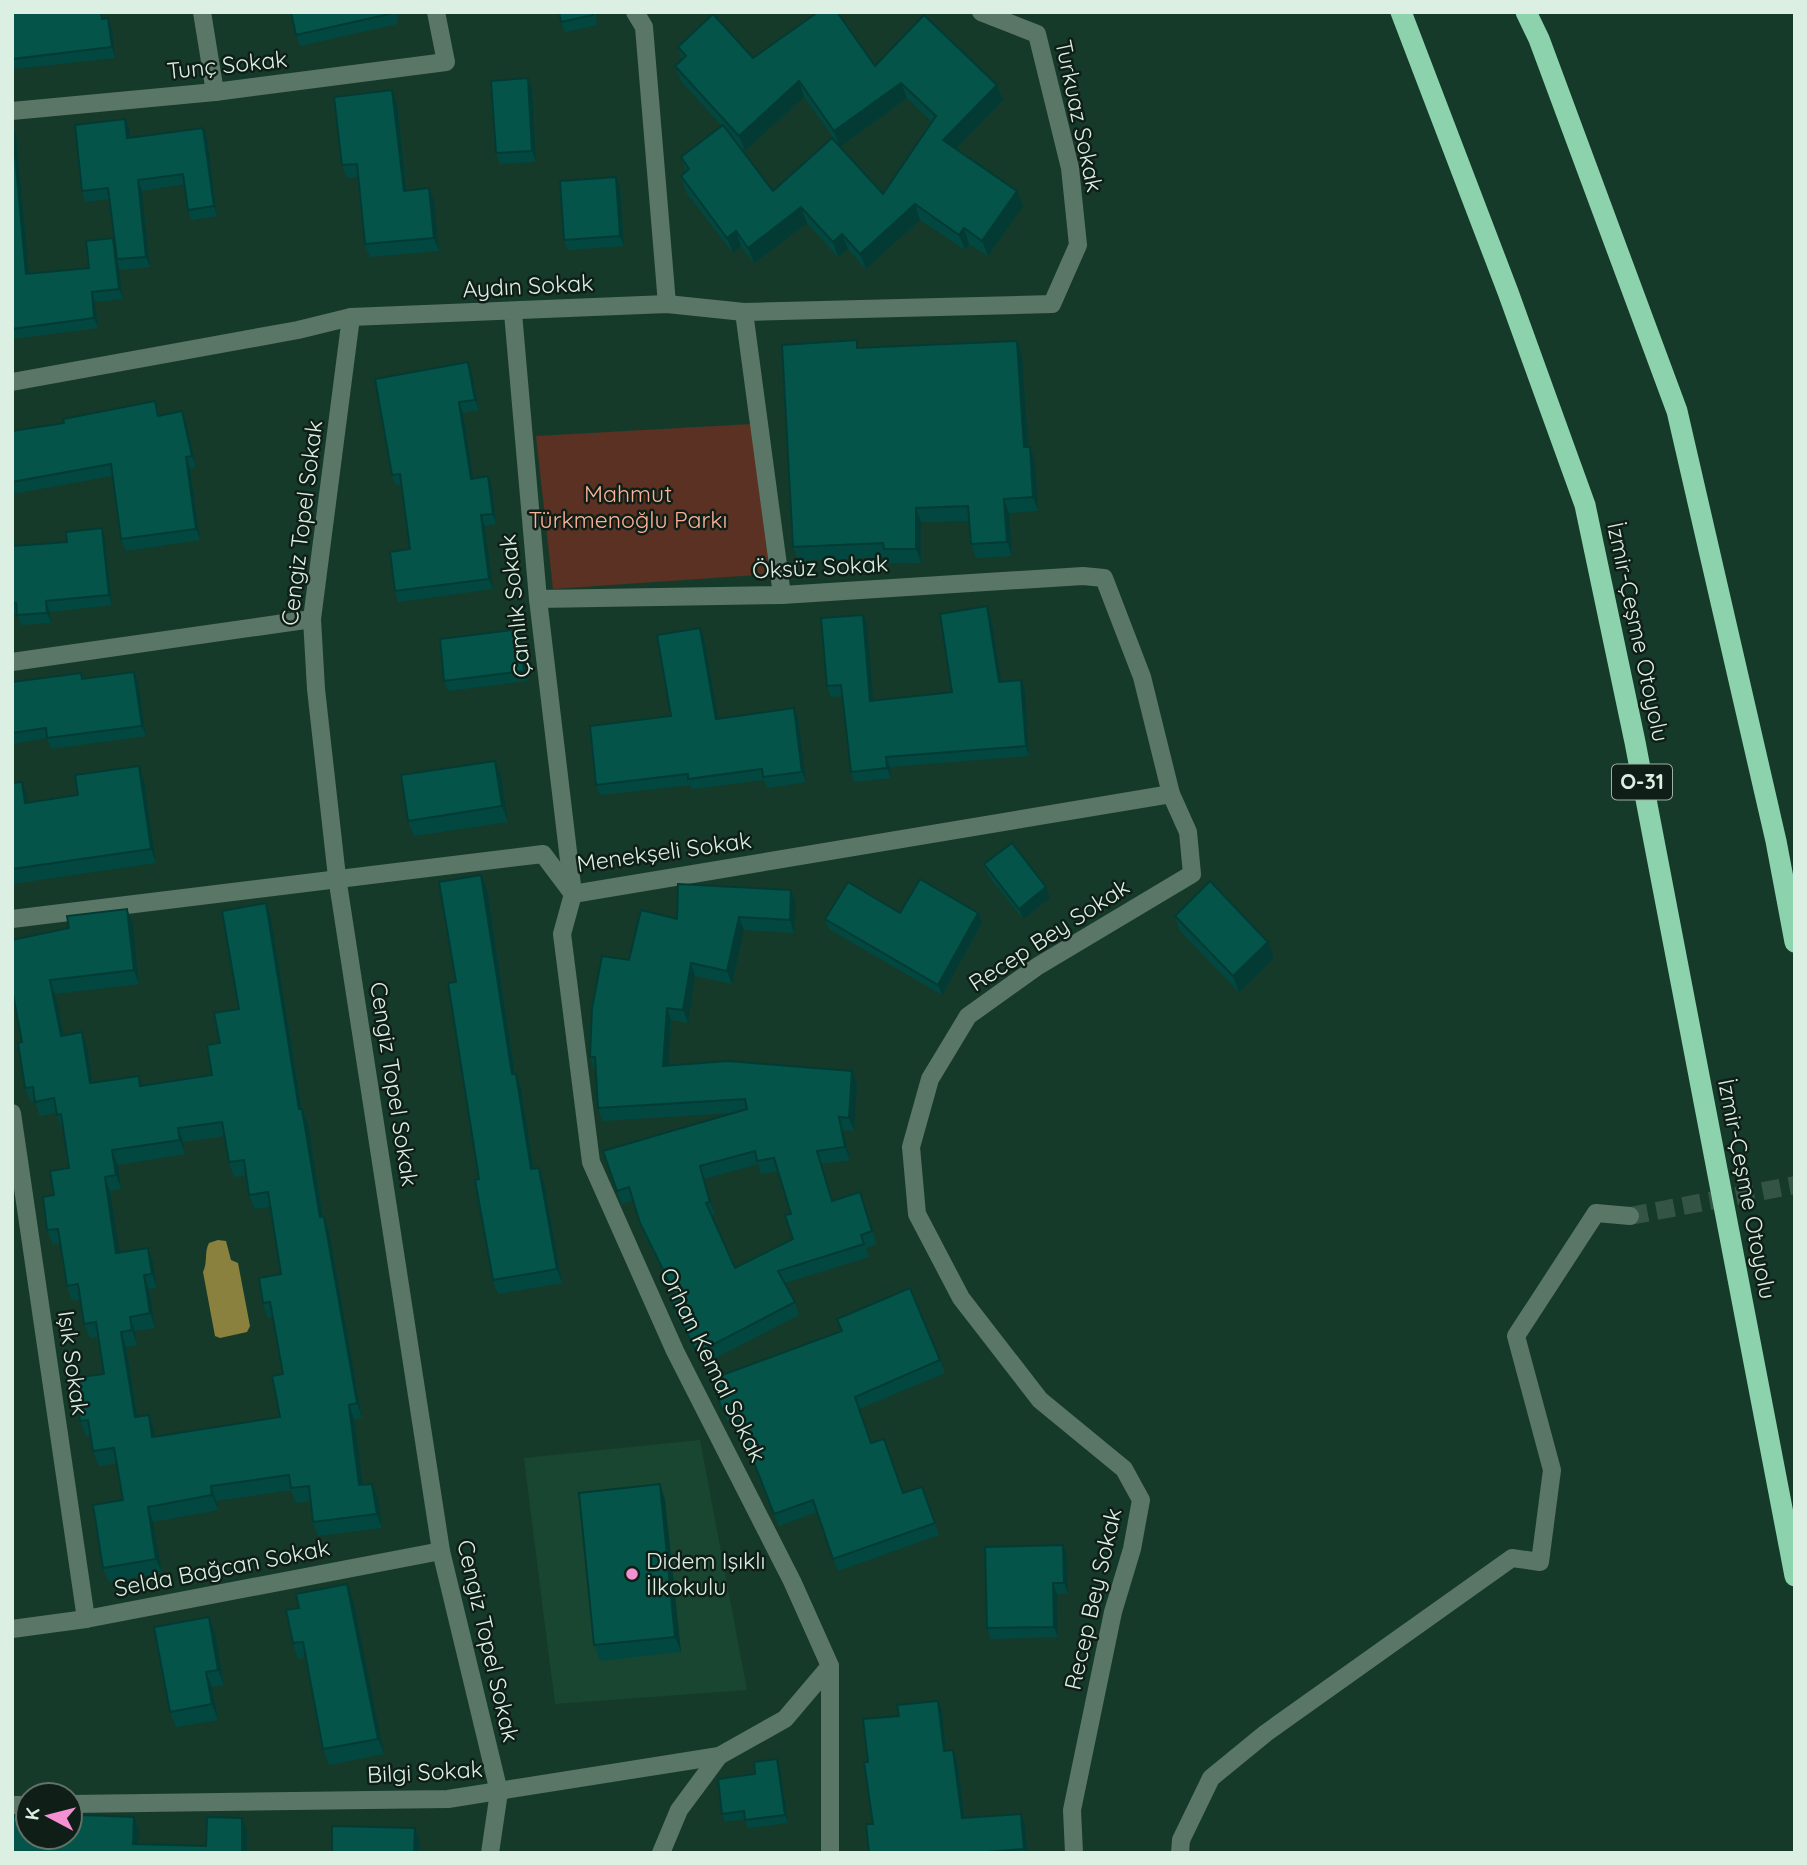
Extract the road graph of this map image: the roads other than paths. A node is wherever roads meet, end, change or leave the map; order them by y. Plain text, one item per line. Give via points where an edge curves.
1 (202, 12) edge
2 (436, 12) edge
3 (635, 12) edge
4 (981, 12) edge
5 (1401, 12) edge
6 (1526, 12) edge
7 (215, 92) junction
8 (12, 111) edge
9 (667, 304) junction
10 (1052, 304) joint
11 (744, 312) junction
12 (513, 313) junction
13 (351, 317) junction
14 (12, 382) edge
15 (1104, 578) joint
16 (782, 595) junction
17 (538, 599) junction
18 (312, 619) junction
19 (12, 662) edge
20 (1171, 794) junction
21 (337, 877) junction
22 (573, 894) junction
23 (12, 919) edge
24 (1795, 942) edge
25 (12, 1113) edge
26 (1630, 1216) tunnel mouth
27 (441, 1551) junction
28 (1795, 1576) edge
29 (86, 1619) junction
30 (12, 1629) edge
31 (830, 1666) junction
32 (719, 1756) junction
33 (499, 1791) junction
34 (84, 1804) edge
35 (490, 1853) edge
36 (661, 1853) edge
37 (830, 1853) edge
38 (1074, 1853) edge
39 (1180, 1853) edge

1 - 7 street
2 - 7 street, Tunç Sokak via 446,62
3 - 9 street via 644,27
4 - 10 street, Turkuaz Sokak via 1037,34 1070,168 1078,245
5 - 28 highway, İzmir-Çeşme Otoyolu / O-31 via 1585,505
6 - 24 highway via 1677,411
7 - 8 street, Tunç Sokak
9 - 11 street, Aydın Sokak
9 - 12 street, Aydın Sokak
10 - 11 street, Aydın Sokak
11 - 16 street
12 - 13 street, Aydın Sokak
12 - 17 street, Çamlık Sokak
13 - 14 street, Aydın Sokak
13 - 18 street, Cengiz Topel Sokak
15 - 16 street, Öksüz Sokak
15 - 20 street, Recep Bey Sokak via 1142,677
16 - 17 street, Öksüz Sokak
17 - 22 street, Çamlık Sokak
18 - 19 street
18 - 21 street, Cengiz Topel Sokak
20 - 22 street, Menekşeli Sokak
20 - 38 street, Recep Bey Sokak via 1188,832 1192,874 1038,966 968,1016 929,1079 911,1147 917,1213 961,1298 1040,1400 1124,1469 1141,1500 1072,1810
21 - 22 street, Menekşeli Sokak via 543,854
21 - 23 street, Menekşeli Sokak
21 - 27 street, Cengiz Topel Sokak
22 - 31 street, Orhan Kemal Sokak via 562,934 591,1162 675,1350
25 - 29 street, Işık Sokak
26 - 39 street via 1596,1213 1516,1336 1552,1470 1540,1562 1512,1558 1211,1777 1181,1840
27 - 29 street, Selda Bağcan Sokak
27 - 33 street, Cengiz Topel Sokak
29 - 30 street, Selda Bağcan Sokak
31 - 32 street, Bilgi Sokak via 785,1719
31 - 37 street, Orhan Kemal Sokak
32 - 33 street, Bilgi Sokak
32 - 36 street via 679,1810
33 - 34 street, Bilgi Sokak via 448,1799
33 - 35 street, Cengiz Topel Sokak

